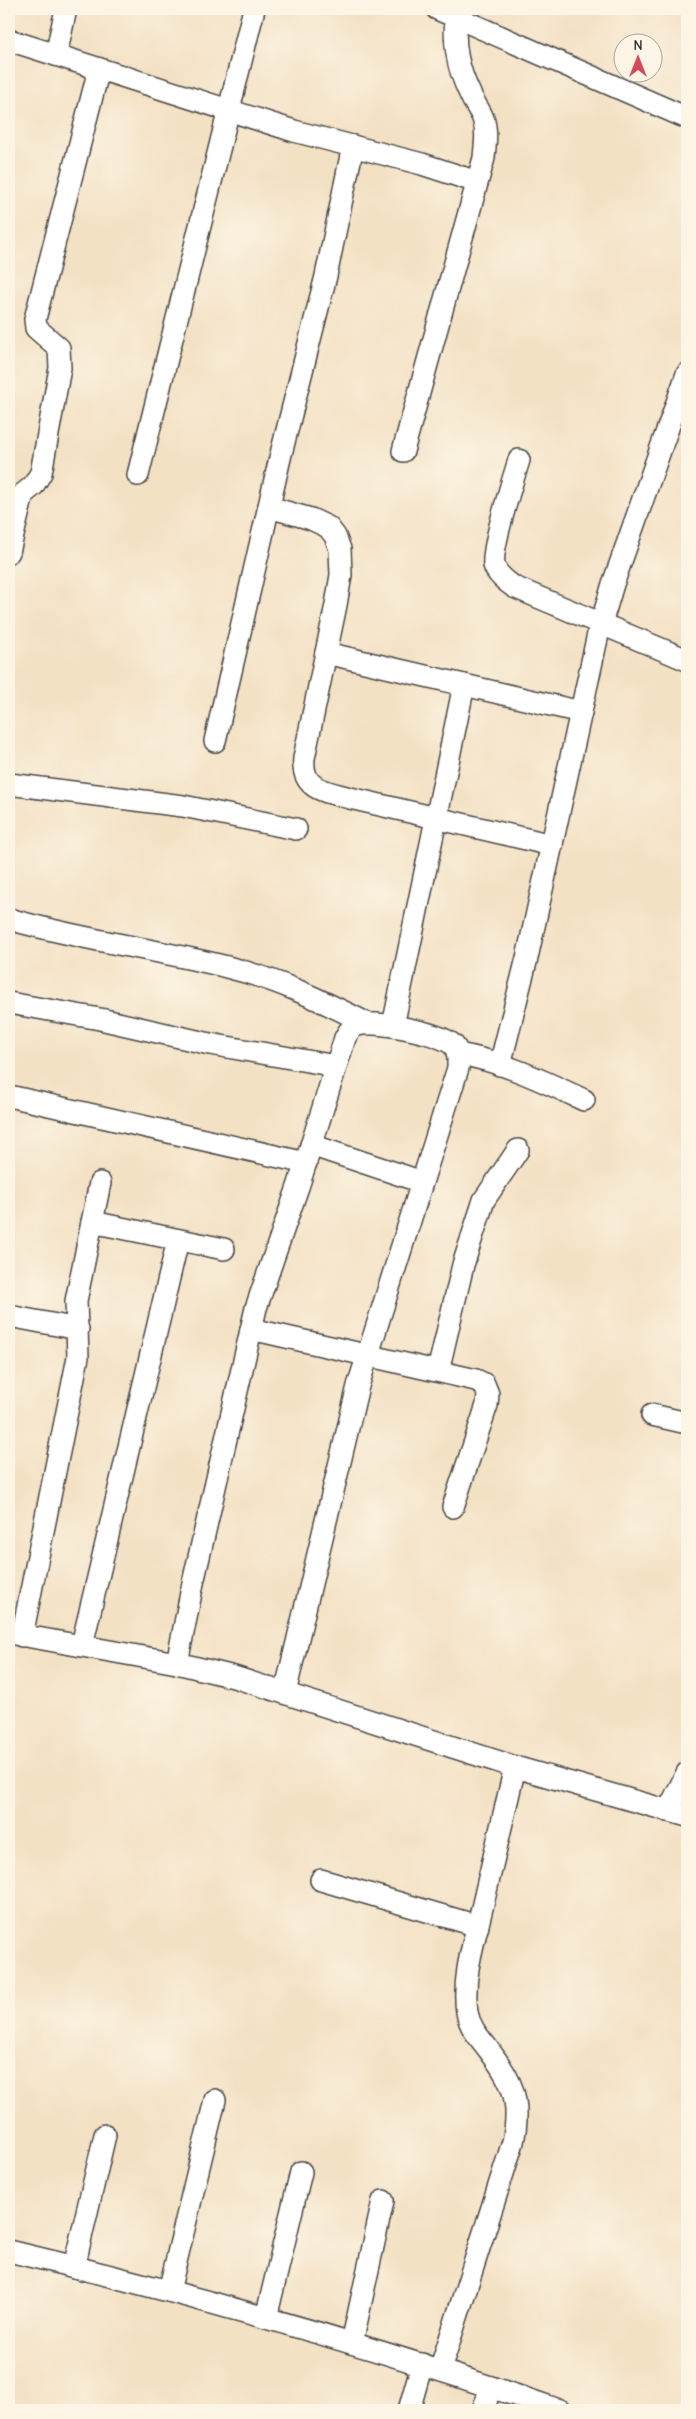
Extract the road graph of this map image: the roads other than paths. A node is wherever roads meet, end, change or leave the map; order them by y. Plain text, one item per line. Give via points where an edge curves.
1 (66, 9) edge
2 (254, 9) edge
3 (437, 9) edge
4 (456, 17) junction
5 (9, 40) edge
6 (56, 55) junction
7 (99, 69) junction
8 (229, 110) junction
9 (687, 118) edge
10 (353, 146) junction
11 (477, 182) junction
12 (687, 374) edge
13 (402, 451) dead end
14 (519, 460) dead end
15 (138, 475) dead end
16 (268, 507) junction
17 (9, 552) edge
18 (602, 624) junction
19 (326, 653) junction
20 (687, 660) edge
21 (464, 685) junction
22 (581, 712) junction
23 (216, 742) dead end
24 (9, 784) edge
25 (436, 820) junction
26 (296, 829) dead end
27 (552, 845) junction
28 (9, 918) edge
29 (9, 1003) edge
30 (368, 1024) junction
31 (393, 1026) junction
32 (458, 1054) junction
33 (500, 1065) junction
34 (336, 1066) junction
35 (9, 1096) edge
36 (584, 1100) dead end
37 (518, 1150) dead end
38 (309, 1154) junction
39 (100, 1182) dead end
40 (422, 1182) junction
41 (92, 1222) junction
42 (178, 1240) junction
43 (224, 1249) dead end
44 (9, 1316) edge
45 (251, 1328) junction
46 (78, 1329) junction
47 (367, 1356) junction
48 (438, 1371) junction
49 (652, 1416) dead end
50 (687, 1424) edge
51 (453, 1507) dead end
52 (15, 1635) edge
53 (82, 1645) junction
54 (177, 1663) junction
55 (284, 1693) junction
56 (515, 1767) junction
57 (687, 1773) edge
58 (678, 1814) edge
59 (321, 1880) dead end
60 (478, 1926) junction
61 (215, 2100) dead end
62 (106, 2134) dead end
63 (301, 2172) dead end
64 (383, 2201) dead end
65 (9, 2251) edge
66 (74, 2267) junction
67 (169, 2291) junction
68 (266, 2318) junction
69 (352, 2343) junction
70 (431, 2367) junction
71 (491, 2387) junction
72 (409, 2410) edge
73 (484, 2410) edge
74 (559, 2410) edge

1 - 6 street
2 - 8 street
3 - 4 street
4 - 9 street
4 - 11 street via 454,36 461,75 483,117 486,137
5 - 6 street
6 - 7 street
7 - 8 street
7 - 17 street via 35,319 36,328 59,348 60,368 41,473 33,486 22,494
8 - 10 street
8 - 15 street
10 - 11 street
10 - 16 street via 326,276
11 - 13 street
12 - 18 street via 612,584
14 - 18 street via 495,548 494,565 502,578 514,587
16 - 19 street via 311,518 328,527 335,536 340,549 342,575
16 - 23 street
18 - 20 street
18 - 22 street
19 - 21 street
19 - 25 street via 302,771 308,782 321,790
21 - 22 street
21 - 25 street
22 - 27 street
24 - 26 street via 139,799
25 - 27 street
25 - 31 street
27 - 33 street
28 - 30 street via 90,939 227,967 298,990
29 - 34 street
30 - 31 street
30 - 34 street via 349,1029
31 - 32 street via 438,1037 453,1044
32 - 33 street
32 - 40 street via 455,1082
33 - 36 street
34 - 38 street
35 - 38 street
37 - 48 street via 484,1200 463,1265
38 - 40 street
38 - 45 street
39 - 41 street
40 - 47 street
41 - 42 street
41 - 46 street via 76,1300
42 - 43 street
42 - 53 street
44 - 46 street
45 - 47 street
45 - 54 street via 192,1583
46 - 52 street via 78,1357
47 - 48 street
47 - 55 street
48 - 51 street via 476,1380 484,1384 488,1394
49 - 50 street
52 - 53 street
53 - 54 street
54 - 55 street
55 - 56 street
56 - 58 street
56 - 60 street
57 - 58 street
59 - 60 street
60 - 70 street via 466,1989 467,2014 474,2033 500,2065 513,2090 517,2122 513,2142
61 - 67 street
62 - 66 street
63 - 68 street
64 - 69 street
65 - 66 street
66 - 67 street
67 - 68 street
68 - 69 street
69 - 70 street
70 - 71 street
70 - 72 street
71 - 73 street
71 - 74 street

